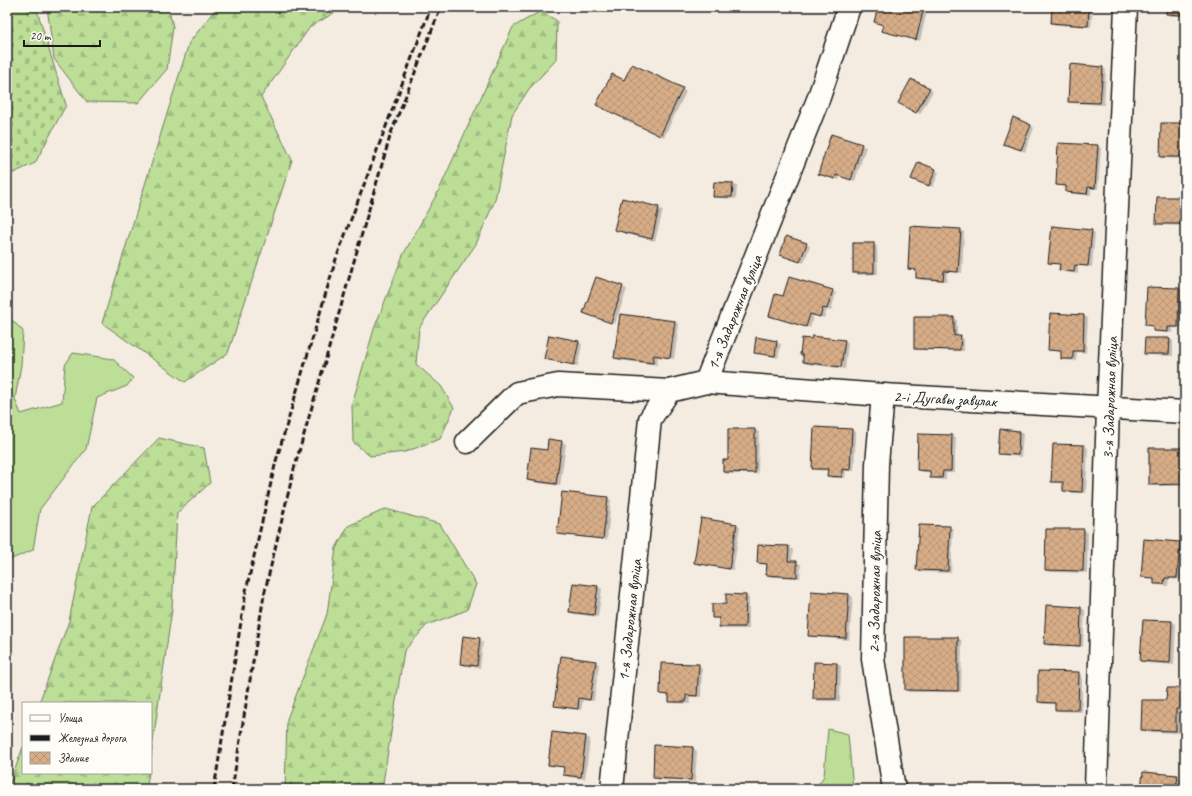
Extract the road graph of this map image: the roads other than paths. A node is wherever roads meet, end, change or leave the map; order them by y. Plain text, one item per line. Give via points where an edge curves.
1 (849, 7) edge
2 (1126, 7) edge
3 (706, 382) junction
4 (669, 391) junction
5 (883, 394) junction
6 (1108, 408) junction
7 (1185, 412) edge
8 (467, 442) dead end
9 (612, 789) edge
10 (894, 789) edge
11 (1096, 789) edge

1 - 3 street, 1-я Задарожная вуліца via 819,97
2 - 6 street, 3-я Задарожная вуліца
3 - 4 street, 1-я Задарожная вуліца
3 - 5 street, 2-і Дугавы завулак
4 - 8 street via 558,385 517,393
4 - 9 street, 1-я Задарожная вуліца via 650,419
5 - 6 street, 2-і Дугавы завулак
5 - 10 street, 2-я Задарожная вуліца via 877,464 873,659
6 - 7 street, 2-і Дугавы завулак
6 - 11 street, 3-я Задарожная вуліца

